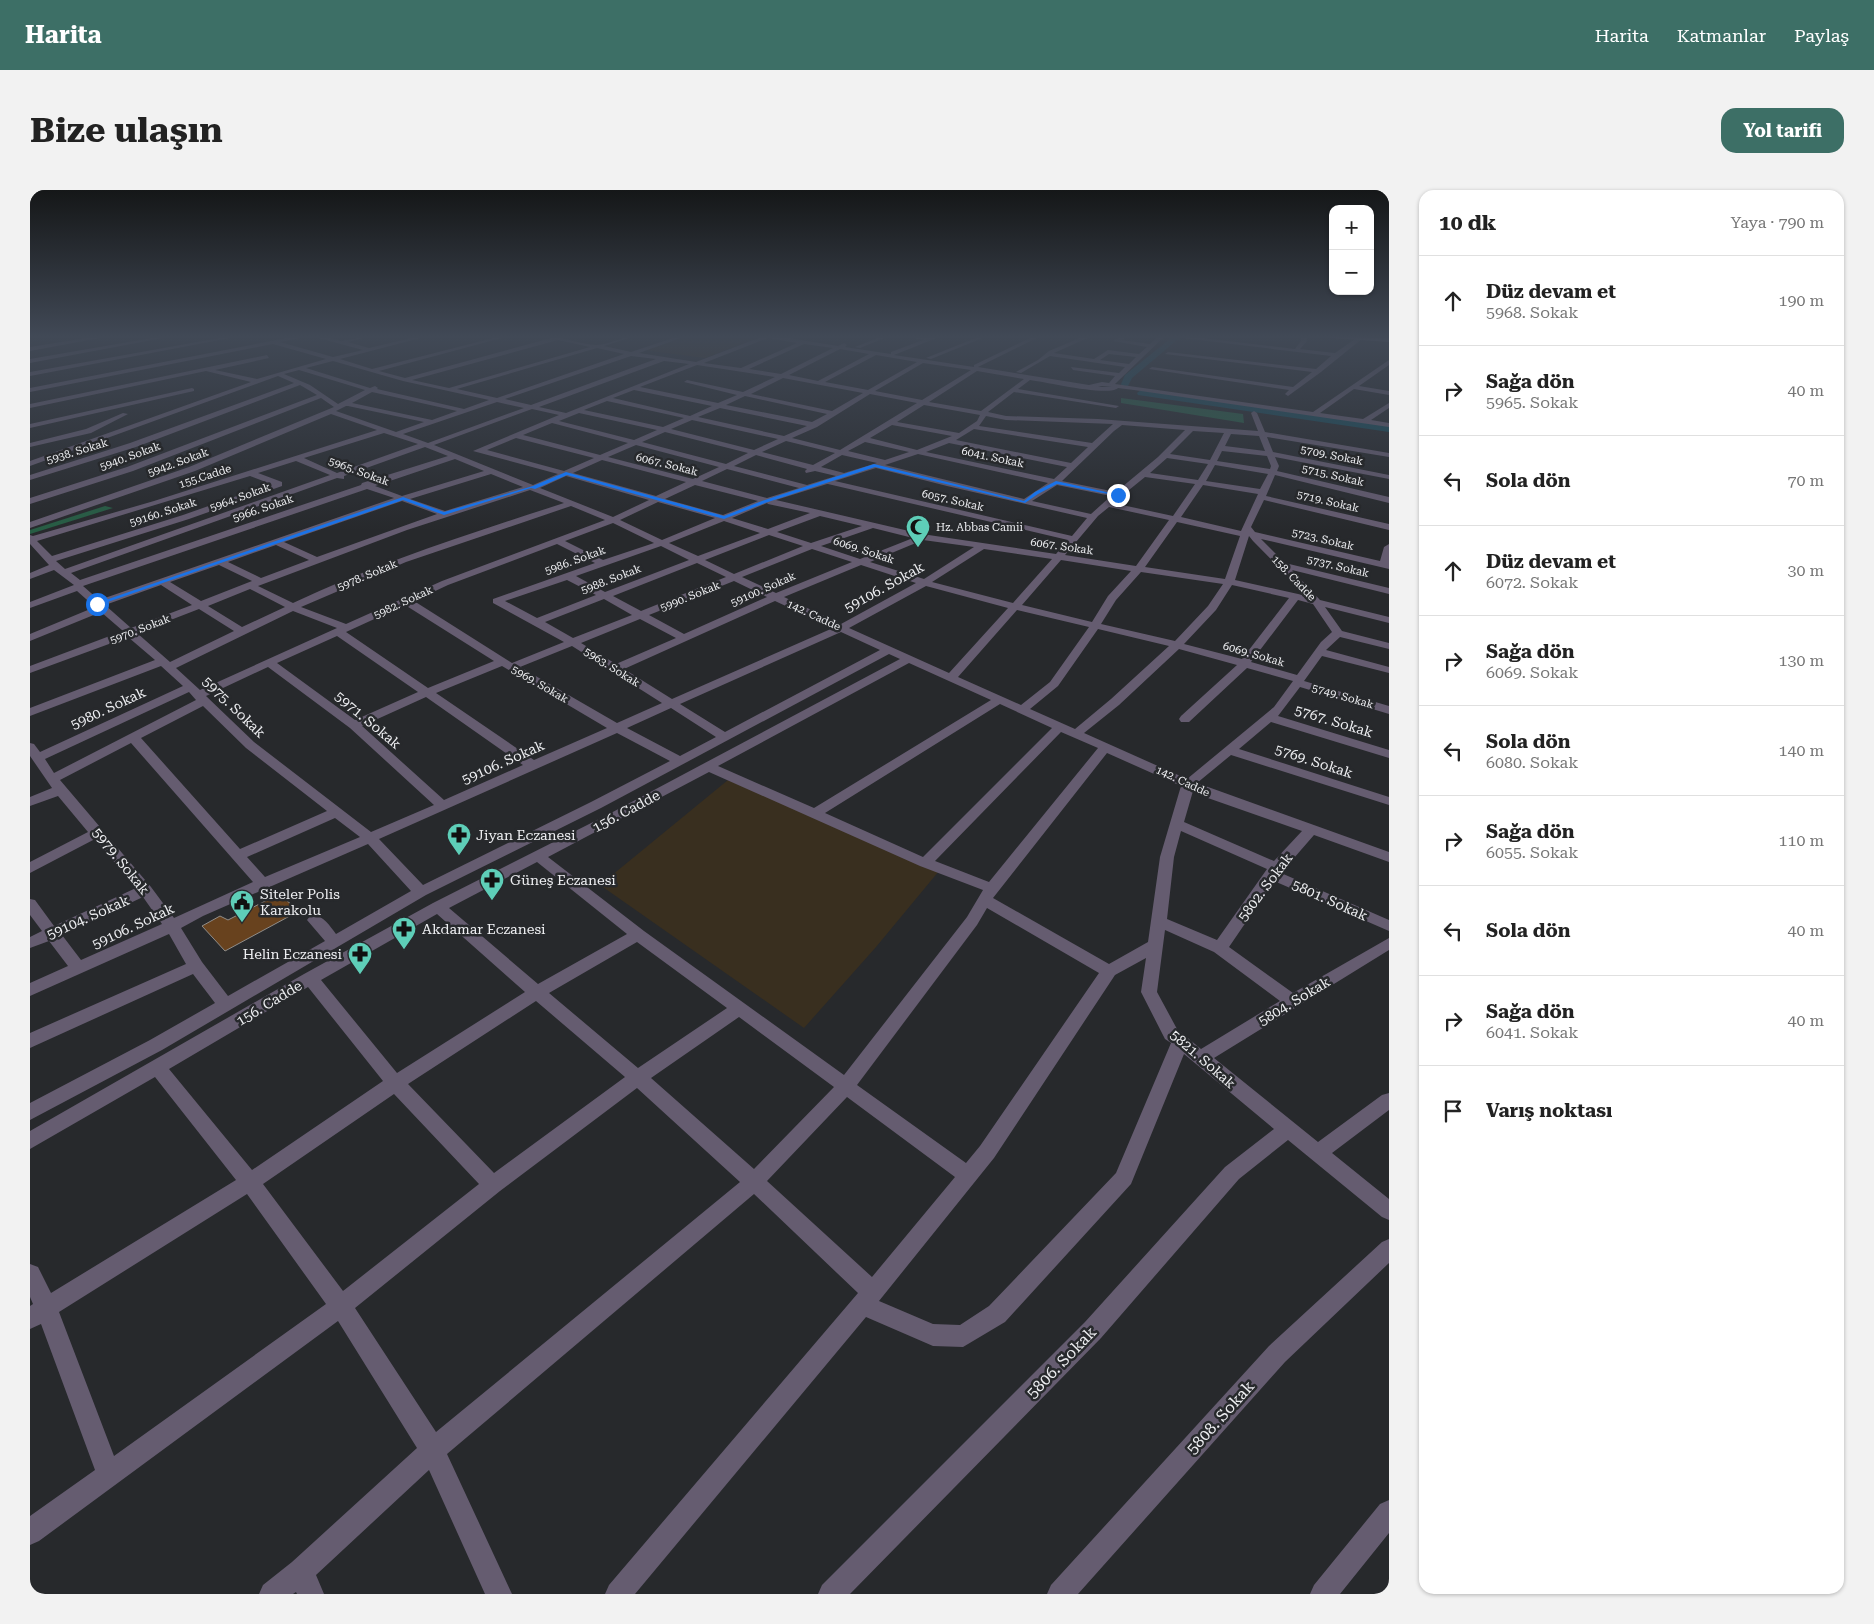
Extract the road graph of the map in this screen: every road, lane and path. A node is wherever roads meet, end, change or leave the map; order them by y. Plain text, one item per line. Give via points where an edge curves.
1 (56, 401) edge
2 (143, 401) edge
3 (148, 401) edge
4 (204, 401) edge
5 (253, 401) edge
6 (309, 401) edge
7 (328, 401) edge
8 (351, 401) edge
9 (418, 401) edge
10 (494, 401) edge
11 (498, 401) edge
12 (547, 401) edge
13 (603, 401) edge
14 (614, 401) edge
15 (692, 401) edge
16 (730, 401) edge
17 (775, 401) edge
18 (855, 401) edge
19 (909, 401) edge
20 (926, 401) edge
21 (998, 401) edge
22 (1080, 401) edge
23 (1114, 401) edge
24 (1170, 401) edge
25 (1222, 401) edge
26 (1278, 401) edge
27 (1334, 401) edge
28 (104, 402) dead end
29 (922, 403) junction
30 (1389, 405) edge
31 (30, 406) edge
32 (718, 406) junction
33 (1116, 406) junction
34 (111, 407) junction
35 (339, 407) junction
36 (529, 407) junction
37 (1268, 407) junction
38 (180, 409) junction
39 (464, 411) junction
40 (578, 411) junction
41 (1124, 412) dead end
42 (1254, 412) junction
43 (833, 413) junction
44 (1314, 414) junction
45 (568, 415) junction
46 (984, 415) junction
47 (692, 418) junction
48 (1131, 418) dead end
49 (552, 421) junction
50 (432, 422) junction
51 (1365, 422) junction
52 (891, 423) junction
53 (1120, 423) junction
54 (1138, 424) junction
55 (814, 425) junction
56 (1389, 425) edge
57 (30, 426) edge
58 (972, 427) junction
59 (1191, 428) junction
60 (385, 430) junction
61 (665, 430) junction
62 (1229, 431) junction
63 (1389, 432) edge
64 (397, 434) junction
65 (1263, 434) junction
66 (517, 436) junction
67 (960, 436) junction
68 (98, 438) junction
69 (786, 439) junction
70 (863, 439) junction
71 (947, 440) junction
72 (634, 444) junction
73 (30, 445) edge
74 (426, 445) junction
75 (133, 446) junction
76 (1094, 446) junction
77 (1219, 448) junction
78 (480, 450) junction
79 (176, 451) junction
80 (841, 452) junction
81 (918, 452) junction
82 (755, 453) junction
83 (1271, 454) junction
84 (1165, 455) junction
85 (1389, 455) edge
86 (457, 457) junction
87 (219, 458) junction
88 (296, 458) junction
89 (601, 458) junction
90 (884, 462) junction
91 (31, 463) edge
92 (1212, 463) junction
93 (874, 466) junction
94 (1073, 466) junction
95 (726, 467) junction
96 (814, 468) junction
97 (57, 470) junction
98 (491, 471) junction
99 (1272, 472) junction
100 (566, 473) junction
101 (806, 473) dead end
102 (249, 474) junction
103 (1142, 474) junction
104 (336, 475) junction
105 (846, 476) junction
106 (30, 478) edge
107 (797, 478) dead end
108 (1389, 478) edge
109 (694, 482) junction
110 (828, 482) junction
111 (1056, 482) junction
112 (87, 483) junction
113 (789, 483) junction
114 (1201, 483) junction
115 (368, 486) junction
116 (532, 487) junction
117 (808, 488) junction
118 (120, 495) junction
119 (1118, 495) junction
120 (1262, 495) junction
121 (129, 498) dead end
122 (403, 498) junction
123 (659, 499) junction
124 (30, 500) edge
125 (1389, 500) edge
126 (768, 501) junction
127 (138, 502) dead end
128 (1025, 502) junction
129 (157, 503) junction
130 (572, 503) junction
131 (1107, 504) junction
132 (147, 506) junction
133 (819, 513) junction
134 (444, 514) junction
135 (186, 517) junction
136 (1093, 517) junction
137 (724, 518) junction
138 (1174, 519) junction
139 (613, 520) junction
140 (30, 525) edge
141 (870, 526) junction
142 (1389, 527) edge
143 (1248, 532) junction
144 (770, 533) junction
145 (922, 537) junction
146 (31, 539) edge
147 (1074, 539) junction
148 (276, 542) junction
149 (557, 542) junction
150 (662, 543) junction
151 (812, 546) junction
152 (982, 546) junction
153 (1389, 547) edge
154 (1059, 557) junction
155 (696, 559) junction
156 (315, 560) junction
157 (859, 561) junction
158 (221, 562) junction
159 (603, 564) junction
160 (1282, 565) junction
161 (1387, 565) edge
162 (56, 566) junction
163 (1139, 568) junction
164 (30, 576) edge
165 (568, 576) junction
166 (736, 578) junction
167 (163, 582) junction
168 (1229, 582) junction
169 (254, 583) junction
170 (924, 583) junction
171 (78, 586) junction
172 (1389, 591) edge
173 (605, 595) junction
174 (775, 596) junction
175 (1295, 597) junction
176 (405, 600) junction
177 (497, 602) joint
178 (1317, 602) junction
179 (202, 604) junction
180 (30, 605) edge
181 (100, 606) junction
182 (293, 607) junction
183 (1015, 607) junction
184 (643, 615) junction
185 (1389, 620) edge
186 (536, 622) junction
187 (1095, 626) junction
188 (841, 628) junction
189 (343, 630) junction
190 (243, 632) junction
191 (131, 633) junction
192 (1338, 633) junction
193 (30, 638) edge
194 (684, 638) junction
195 (574, 643) junction
196 (1177, 645) junction
197 (1389, 646) edge
198 (889, 650) junction
199 (1320, 652) junction
200 (909, 659) junction
201 (269, 663) junction
202 (166, 664) junction
203 (1244, 664) junction
204 (507, 665) junction
205 (616, 669) junction
206 (30, 670) edge
207 (1389, 670) edge
208 (951, 677) junction
209 (1299, 681) junction
210 (428, 692) junction
211 (197, 694) junction
212 (1001, 699) junction
213 (670, 704) junction
214 (1023, 709) junction
215 (1389, 710) edge
216 (30, 712) edge
217 (1270, 717) junction
218 (1184, 719) dead end
219 (354, 725) junction
220 (1060, 726) junction
221 (615, 728) junction
222 (1077, 733) junction
223 (133, 737) junction
224 (724, 738) junction
225 (1106, 746) junction
226 (1230, 750) junction
227 (1389, 754) edge
228 (36, 760) edge
229 (680, 761) junction
230 (532, 766) junction
231 (709, 767) junction
232 (56, 784) junction
233 (1188, 784) junction
234 (1389, 801) edge
235 (30, 802) edge
236 (442, 805) junction
237 (337, 812) junction
238 (816, 813) junction
239 (1177, 824) junction
240 (1312, 829) junction
241 (98, 832) junction
242 (370, 838) junction
243 (238, 856) junction
244 (538, 856) junction
245 (1389, 857) edge
246 (925, 862) junction
247 (30, 868) edge
248 (1274, 871) junction
249 (263, 884) junction
250 (146, 890) junction
251 (421, 892) junction
252 (988, 894) junction
253 (30, 904) edge
254 (438, 907) junction
255 (314, 920) dead end
256 (1158, 921) junction
257 (172, 926) junction
258 (1389, 926) edge
259 (53, 932) junction
260 (638, 935) junction
261 (334, 941) junction
262 (30, 943) edge
263 (1389, 943) edge
264 (1155, 945) junction
265 (1220, 948) junction
266 (196, 966) junction
267 (78, 968) junction
268 (1109, 971) junction
269 (310, 978) junction
270 (30, 990) edge
271 (536, 994) junction
272 (1293, 1002) junction
273 (225, 1004) junction
274 (740, 1008) junction
275 (30, 1040) edge
276 (1180, 1042) junction
277 (1200, 1058) junction
278 (158, 1068) junction
279 (637, 1078) junction
280 (395, 1083) junction
281 (846, 1086) junction
282 (1389, 1100) edge
283 (30, 1112) edge
284 (1288, 1129) junction
285 (30, 1141) edge
286 (1317, 1153) junction
287 (968, 1175) junction
288 (250, 1182) junction
289 (754, 1182) junction
290 (493, 1185) junction
291 (1389, 1210) edge
292 (1389, 1249) edge
293 (30, 1274) edge
294 (868, 1298) junction
295 (341, 1306) junction
296 (38, 1313) edge
297 (433, 1450) junction
298 (109, 1474) junction
299 (1389, 1513) edge
300 (30, 1532) edge
301 (306, 1582) edge
302 (843, 1590) edge
303 (272, 1594) edge
304 (499, 1594) edge
305 (618, 1594) edge
306 (1060, 1594) edge
307 (1323, 1594) edge

1 - 31 street
2 - 34 street
3 - 38 street
4 - 38 street
5 - 75 street, 5938. Sokak
6 - 79 street, 5940. Sokak
7 - 35 street, 142. Cadde
8 - 35 street, 5942. Sokak
9 - 39 street
10 - 39 street
11 - 36 street
12 - 36 street, 5964. Sokak
13 - 40 street, 5966. Sokak
14 - 47 street
15 - 32 street
16 - 32 street, 5970. Sokak
17 - 43 street
18 - 43 street, 5982. Sokak
19 - 29 street
20 - 29 street
21 - 46 street, 5986. Sokak
22 - 33 street
23 - 33 street
24 - 42 street
25 - 37 street
26 - 37 street
27 - 44 street
28 - 34 street
29 - 46 street
29 - 52 street
30 - 51 street
32 - 47 street, 5970. Sokak
32 - 55 street
33 - 41 street
34 - 57 street
34 - 73 street via 125,414 88,431
35 - 50 street
35 - 60 street, 142. Cadde
35 - 87 street, 5942. Sokak
36 - 45 street
36 - 74 street, 5964. Sokak
37 - 44 street
38 - 68 street
39 - 50 street
40 - 45 street, 5966. Sokak
40 - 61 street
42 - 63 street
42 - 65 street
43 - 55 street, 5982. Sokak
44 - 51 street
45 - 49 street, 5966. Sokak
46 - 53 street
46 - 58 street, 5986. Sokak
47 - 61 street, 5970. Sokak
47 - 69 street
48 - 54 street
49 - 66 street, 5966. Sokak
49 - 72 street
50 - 64 street
51 - 56 street
52 - 67 street
52 - 70 street
53 - 54 street
53 - 76 street
54 - 59 street
55 - 69 street, 5982. Sokak
58 - 67 street, 5986. Sokak
58 - 76 street
59 - 62 street
59 - 84 street
60 - 64 street, 142. Cadde
60 - 88 street, 155.Cadde
61 - 72 street, 5970. Sokak
61 - 82 street
62 - 65 street
62 - 77 street
64 - 74 street, 142. Cadde
65 - 83 street
65 - 85 street
66 - 78 street, 5966. Sokak
66 - 89 street, 6067. Sokak
67 - 71 street, 5986. Sokak
68 - 75 street
68 - 91 street
69 - 80 street
69 - 82 street, 5982. Sokak
70 - 80 street
70 - 81 street, 6041. Sokak
71 - 81 street, 5986. Sokak
71 - 94 street
72 - 89 street, 5970. Sokak
72 - 95 street
74 - 86 street, 142. Cadde
74 - 104 street, 5964. Sokak
75 - 97 street, 5938. Sokak
76 - 94 street
77 - 83 street, 5709. Sokak
77 - 92 street
78 - 86 street, 5966. Sokak
78 - 100 street, 6069. Sokak
79 - 87 street
79 - 112 street, 5940. Sokak
80 - 90 street
80 - 96 street
81 - 90 street, 5986. Sokak
81 - 111 street, 6041. Sokak
82 - 95 street, 5982. Sokak
82 - 96 street
83 - 99 street via 1275,466
83 - 108 street, 5709. Sokak
84 - 92 street, 5715. Sokak
84 - 103 street
86 - 98 street, 142. Cadde
86 - 115 street, 5966. Sokak
87 - 118 street, 5942. Sokak
88 - 102 street, 155.Cadde
88 - 104 street, 5965. Sokak
89 - 100 street, 5970. Sokak
89 - 109 street, 6067. Sokak
90 - 93 street, 5986. Sokak
91 - 97 street
92 - 99 street, 5715. Sokak
92 - 114 street
93 - 105 street, 5986. Sokak
93 - 128 street
94 - 111 street
95 - 109 street, 5982. Sokak
95 - 113 street
96 - 101 street
96 - 105 street
97 - 106 street, 5938. Sokak
97 - 112 street
98 - 116 street, 142. Cadde
98 - 122 street
99 - 120 street
99 - 125 street, 5715. Sokak
100 - 116 street, 5970. Sokak
100 - 123 street, 6069. Sokak
102 - 129 street, 155.Cadde
102 - 135 street, 59160. Sokak via 280,484
103 - 114 street, 5719. Sokak
103 - 119 street
104 - 115 street, 5965. Sokak
104 - 162 street, 5964. Sokak
105 - 110 street, 5986. Sokak
107 - 113 street
109 - 123 street, 5982. Sokak
109 - 126 street, 6067. Sokak
110 - 117 street, 5986. Sokak
110 - 147 street, 6057. Sokak
111 - 119 street, 6041. Sokak
111 - 128 street
112 - 118 street
112 - 124 street, 5940. Sokak
113 - 117 street
114 - 120 street, 5719. Sokak
114 - 138 street
115 - 122 street, 5965. Sokak
115 - 171 street, 5966. Sokak
116 - 130 street, 142. Cadde
116 - 134 street, 5970. Sokak
117 - 126 street, 5986. Sokak
118 - 121 street
118 - 140 street, 5942. Sokak
119 - 131 street
120 - 142 street, 5719. Sokak
120 - 143 street
122 - 134 street, 5965. Sokak
122 - 148 street
123 - 137 street, 6069. Sokak
123 - 139 street, 5982. Sokak
126 - 133 street, 6067. Sokak
126 - 137 street, 5986. Sokak
127 - 132 street
128 - 136 street
129 - 132 street, 155.Cadde
129 - 135 street
130 - 139 street, 142. Cadde
130 - 182 street, 5978. Sokak via 442,545
131 - 136 street
131 - 138 street, 5723. Sokak
132 - 146 street, 155.Cadde
133 - 141 street, 6067. Sokak
133 - 144 street, 5988. Sokak
134 - 156 street, 5970. Sokak
135 - 162 street, 59160. Sokak
136 - 147 street
137 - 144 street, 6069. Sokak
137 - 150 street, 5986. Sokak
138 - 143 street, 5723. Sokak
138 - 163 street
139 - 149 street, 5982. Sokak
139 - 150 street, 142. Cadde
141 - 145 street, 6067. Sokak
141 - 151 street, 5990. Sokak
143 - 160 street, 158. Cadde
143 - 161 street, 5723. Sokak
143 - 168 street
144 - 151 street, 6069. Sokak
144 - 155 street, 5988. Sokak
145 - 152 street, 6067. Sokak
145 - 157 street, 59100. Sokak
146 - 162 street, 5975. Sokak
147 - 154 street
148 - 156 street
148 - 158 street
149 - 159 street
149 - 176 street, 5982. Sokak via 486,566
150 - 155 street, 142. Cadde
150 - 159 street, 5986. Sokak
151 - 157 street, 6069. Sokak
151 - 166 street, 5990. Sokak
152 - 154 street, 6067. Sokak
152 - 170 street, 59106. Sokak
153 - 161 street
154 - 163 street, 6067. Sokak
154 - 183 street
155 - 166 street, 142. Cadde
155 - 173 street, 5988. Sokak
156 - 169 street, 5970. Sokak
157 - 170 street, 6069. Sokak
157 - 174 street, 59100. Sokak
158 - 167 street
158 - 169 street
159 - 165 street, 5986. Sokak
160 - 172 street, 5737. Sokak
160 - 178 street, 158. Cadde
162 - 164 street, 5964. Sokak
162 - 171 street, 5975. Sokak
163 - 168 street, 6067. Sokak
163 - 187 street via 1112,598
165 - 173 street
165 - 177 street, 5986. Sokak
166 - 174 street, 142. Cadde
166 - 184 street, 5990. Sokak
167 - 179 street
167 - 181 street
168 - 175 street, 6067. Sokak
168 - 196 street via 1212,608
169 - 179 street, 5970. Sokak
169 - 182 street
170 - 183 street, 6069. Sokak
170 - 188 street, 59106. Sokak
171 - 180 street, 5966. Sokak
171 - 181 street, 5975. Sokak
173 - 184 street
173 - 186 street, 5988. Sokak
174 - 188 street, 142. Cadde
174 - 194 street, 59100. Sokak
175 - 178 street, 6067. Sokak
175 - 203 street
176 - 189 street, 5982. Sokak
176 - 204 street, 5969. Sokak
177 - 186 street, 5963. Sokak
178 - 185 street, 6067. Sokak
178 - 192 street, 158. Cadde
179 - 190 street
179 - 191 street, 5970. Sokak
181 - 191 street, 5975. Sokak
181 - 193 street
182 - 189 street
182 - 190 street, 5978. Sokak
183 - 187 street, 6069. Sokak
183 - 208 street
184 - 194 street
184 - 195 street, 5990. Sokak
186 - 195 street, 5963. Sokak
187 - 196 street, 6069. Sokak
187 - 214 street via 1054,684
188 - 198 street, 142. Cadde
188 - 213 street, 59106. Sokak
189 - 201 street, 5982. Sokak
189 - 210 street
190 - 202 street, 5978. Sokak
191 - 202 street, 5975. Sokak
191 - 206 street, 5970. Sokak
192 - 197 street
192 - 199 street
194 - 205 street, 59100. Sokak
195 - 204 street, 5990. Sokak
195 - 205 street, 5963. Sokak
196 - 203 street, 6069. Sokak
196 - 222 street
198 - 200 street, 142. Cadde
198 - 224 street, 156. Cadde
199 - 207 street
199 - 209 street
200 - 208 street, 142. Cadde
200 - 231 street, 156. Cadde
201 - 211 street, 5982. Sokak
201 - 219 street, 5971. Sokak
202 - 211 street, 5975. Sokak
202 - 216 street, 5978. Sokak
203 - 209 street, 6069. Sokak
203 - 218 street
204 - 210 street, 5990. Sokak
204 - 221 street, 5969. Sokak
205 - 213 street, 5963. Sokak
208 - 212 street, 142. Cadde
209 - 215 street, 5749. Sokak
209 - 217 street
210 - 219 street, 5990. Sokak
210 - 230 street
211 - 223 street, 5982. Sokak
211 - 228 street, 5980. Sokak
211 - 237 street, 5975. Sokak via 250,745
212 - 214 street, 142. Cadde
212 - 238 street
213 - 221 street, 59106. Sokak
213 - 224 street, 5963. Sokak
214 - 220 street, 142. Cadde
217 - 226 street
217 - 227 street, 5767. Sokak
219 - 236 street, 5971. Sokak
220 - 222 street, 142. Cadde
220 - 246 street
221 - 229 street, 5969. Sokak
221 - 230 street, 59106. Sokak
222 - 225 street, 142. Cadde
223 - 232 street, 5982. Sokak
223 - 243 street
224 - 229 street, 156. Cadde
225 - 233 street, 142. Cadde
225 - 252 street
226 - 233 street
226 - 234 street, 5769. Sokak
228 - 232 street, 5979. Sokak
229 - 251 street, 156. Cadde
230 - 236 street, 59106. Sokak
231 - 238 street
231 - 244 street, 156. Cadde
232 - 235 street, 5982. Sokak
232 - 241 street, 5979. Sokak
233 - 239 street, 5821. Sokak
233 - 240 street, 142. Cadde
236 - 242 street, 59106. Sokak
237 - 242 street, 5975. Sokak
237 - 243 street
238 - 246 street
239 - 248 street, 5801. Sokak
239 - 256 street, 5821. Sokak via 1167,857
240 - 245 street, 142. Cadde
240 - 248 street, 5802. Sokak
241 - 247 street
241 - 250 street, 5979. Sokak
242 - 249 street, 59106. Sokak
242 - 251 street, 5975. Sokak
243 - 249 street
244 - 254 street, 156. Cadde
244 - 260 street
246 - 252 street
248 - 258 street, 5801. Sokak
248 - 265 street, 5802. Sokak
249 - 257 street, 59106. Sokak
250 - 257 street, 5979. Sokak
250 - 259 street, 59104. Sokak
251 - 261 street, 156. Cadde
252 - 268 street
252 - 281 street via 972,922
253 - 259 street
254 - 269 street, 156. Cadde
254 - 271 street
255 - 261 street
256 - 264 street, 5821. Sokak
256 - 265 street
257 - 266 street, 5979. Sokak
257 - 267 street, 59106. Sokak
259 - 262 street, 59104. Sokak
259 - 267 street
260 - 271 street
260 - 274 street
261 - 273 street, 156. Cadde
263 - 272 street, 5804. Sokak
264 - 268 street
264 - 276 street, 5821. Sokak via 1149,992 1171,1034
265 - 272 street
266 - 273 street, 5979. Sokak
266 - 275 street
267 - 270 street, 59106. Sokak
268 - 287 street via 987,1152
269 - 278 street, 156. Cadde
269 - 280 street
271 - 279 street
271 - 280 street
272 - 277 street, 5804. Sokak
273 - 283 street, 156. Cadde
274 - 279 street
274 - 281 street
276 - 277 street, 5821. Sokak
276 - 294 street via 1124,1178 998,1314 963,1336 933,1336
277 - 284 street, 5821. Sokak
278 - 285 street, 156. Cadde
278 - 288 street
279 - 289 street
279 - 290 street
280 - 288 street
280 - 290 street
281 - 287 street
281 - 289 street
282 - 286 street
284 - 286 street, 5821. Sokak
284 - 302 street, 5806. Sokak via 1232,1173 1093,1330
286 - 291 street, 5821. Sokak
287 - 294 street
288 - 295 street
288 - 296 street
289 - 294 street
289 - 297 street
290 - 295 street
292 - 306 street, 5808. Sokak via 1277,1354
293 - 296 street
294 - 305 street
295 - 297 street
295 - 298 street
296 - 298 street
297 - 301 street
297 - 304 street
298 - 300 street
299 - 307 street
301 - 303 street

